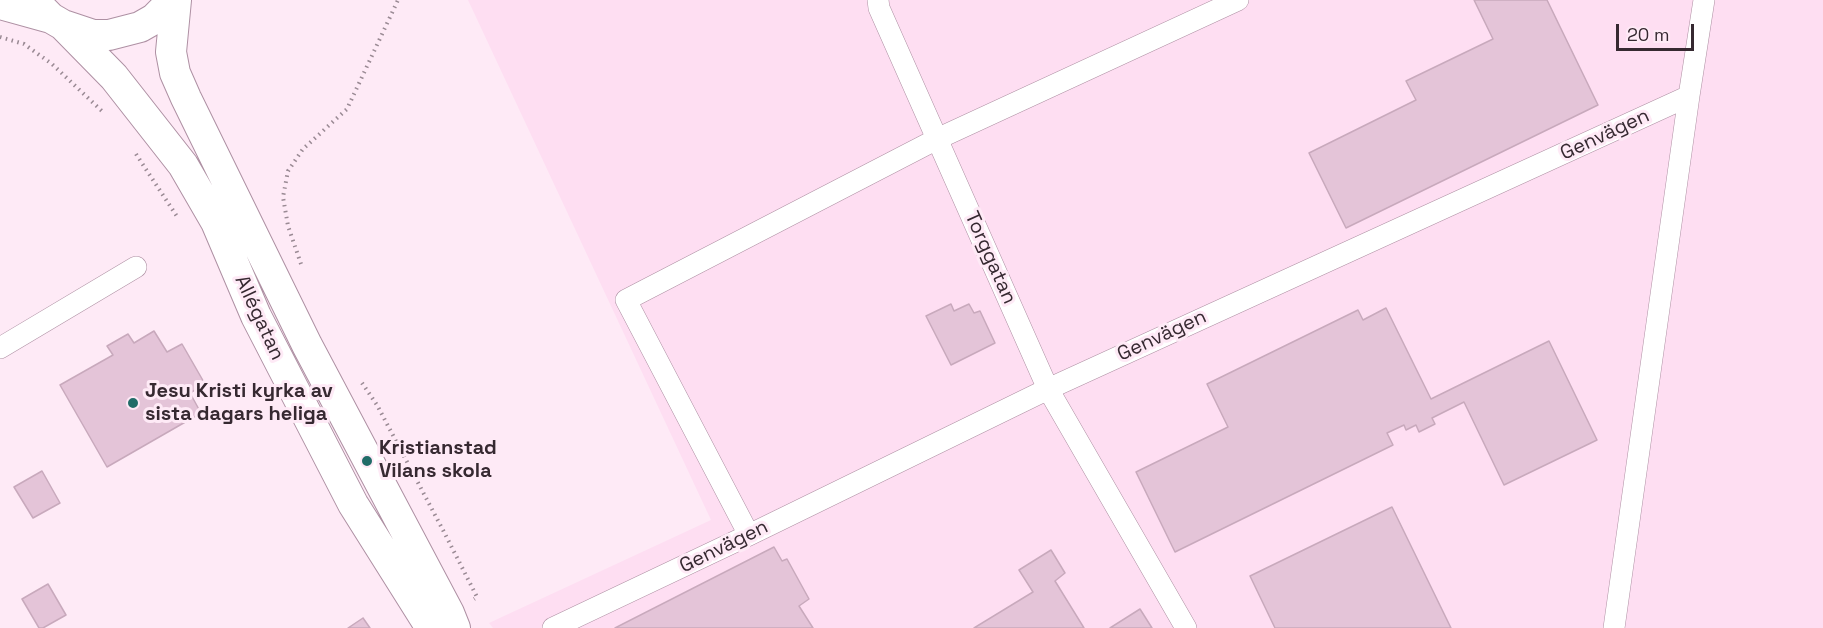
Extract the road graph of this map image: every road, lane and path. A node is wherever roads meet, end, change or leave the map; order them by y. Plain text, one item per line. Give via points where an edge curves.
1 (175, 0) edge
2 (398, 0) edge
3 (878, 0) edge
4 (1238, 0) edge
5 (1704, 0) edge
6 (0, 4) edge
7 (49, 14) edge
8 (0, 37) edge
9 (1689, 96) junction
10 (108, 117) dead end
11 (937, 139) junction
12 (129, 145) dead end
13 (181, 223) dead end
14 (136, 267) dead end
15 (305, 272) dead end
16 (0, 348) edge
17 (360, 381) dead end
18 (1048, 389) junction
19 (749, 535) junction
20 (445, 623) edge
21 (553, 628) edge
22 (1186, 628) edge
23 (1614, 628) edge

1 - 7 main road via 140,27 109,35 93,35
1 - 20 main road, Allégatan via 171,52 175,73
2 - 15 path via 347,109 303,149 288,171 283,197 288,226
3 - 11 street, Torggatan
4 - 11 street
5 - 9 street
6 - 7 main road
7 - 20 main road, Allégatan via 114,77 183,165 216,222 256,316 353,504
8 - 10 path via 24,44 52,64
9 - 18 street, Genvägen
9 - 23 street
11 - 18 street, Torggatan
11 - 19 street via 626,300
12 - 13 path
14 - 16 street
17 - 20 path via 377,405 477,597
18 - 19 street, Genvägen
18 - 22 street, Torggatan
19 - 21 street, Genvägen

